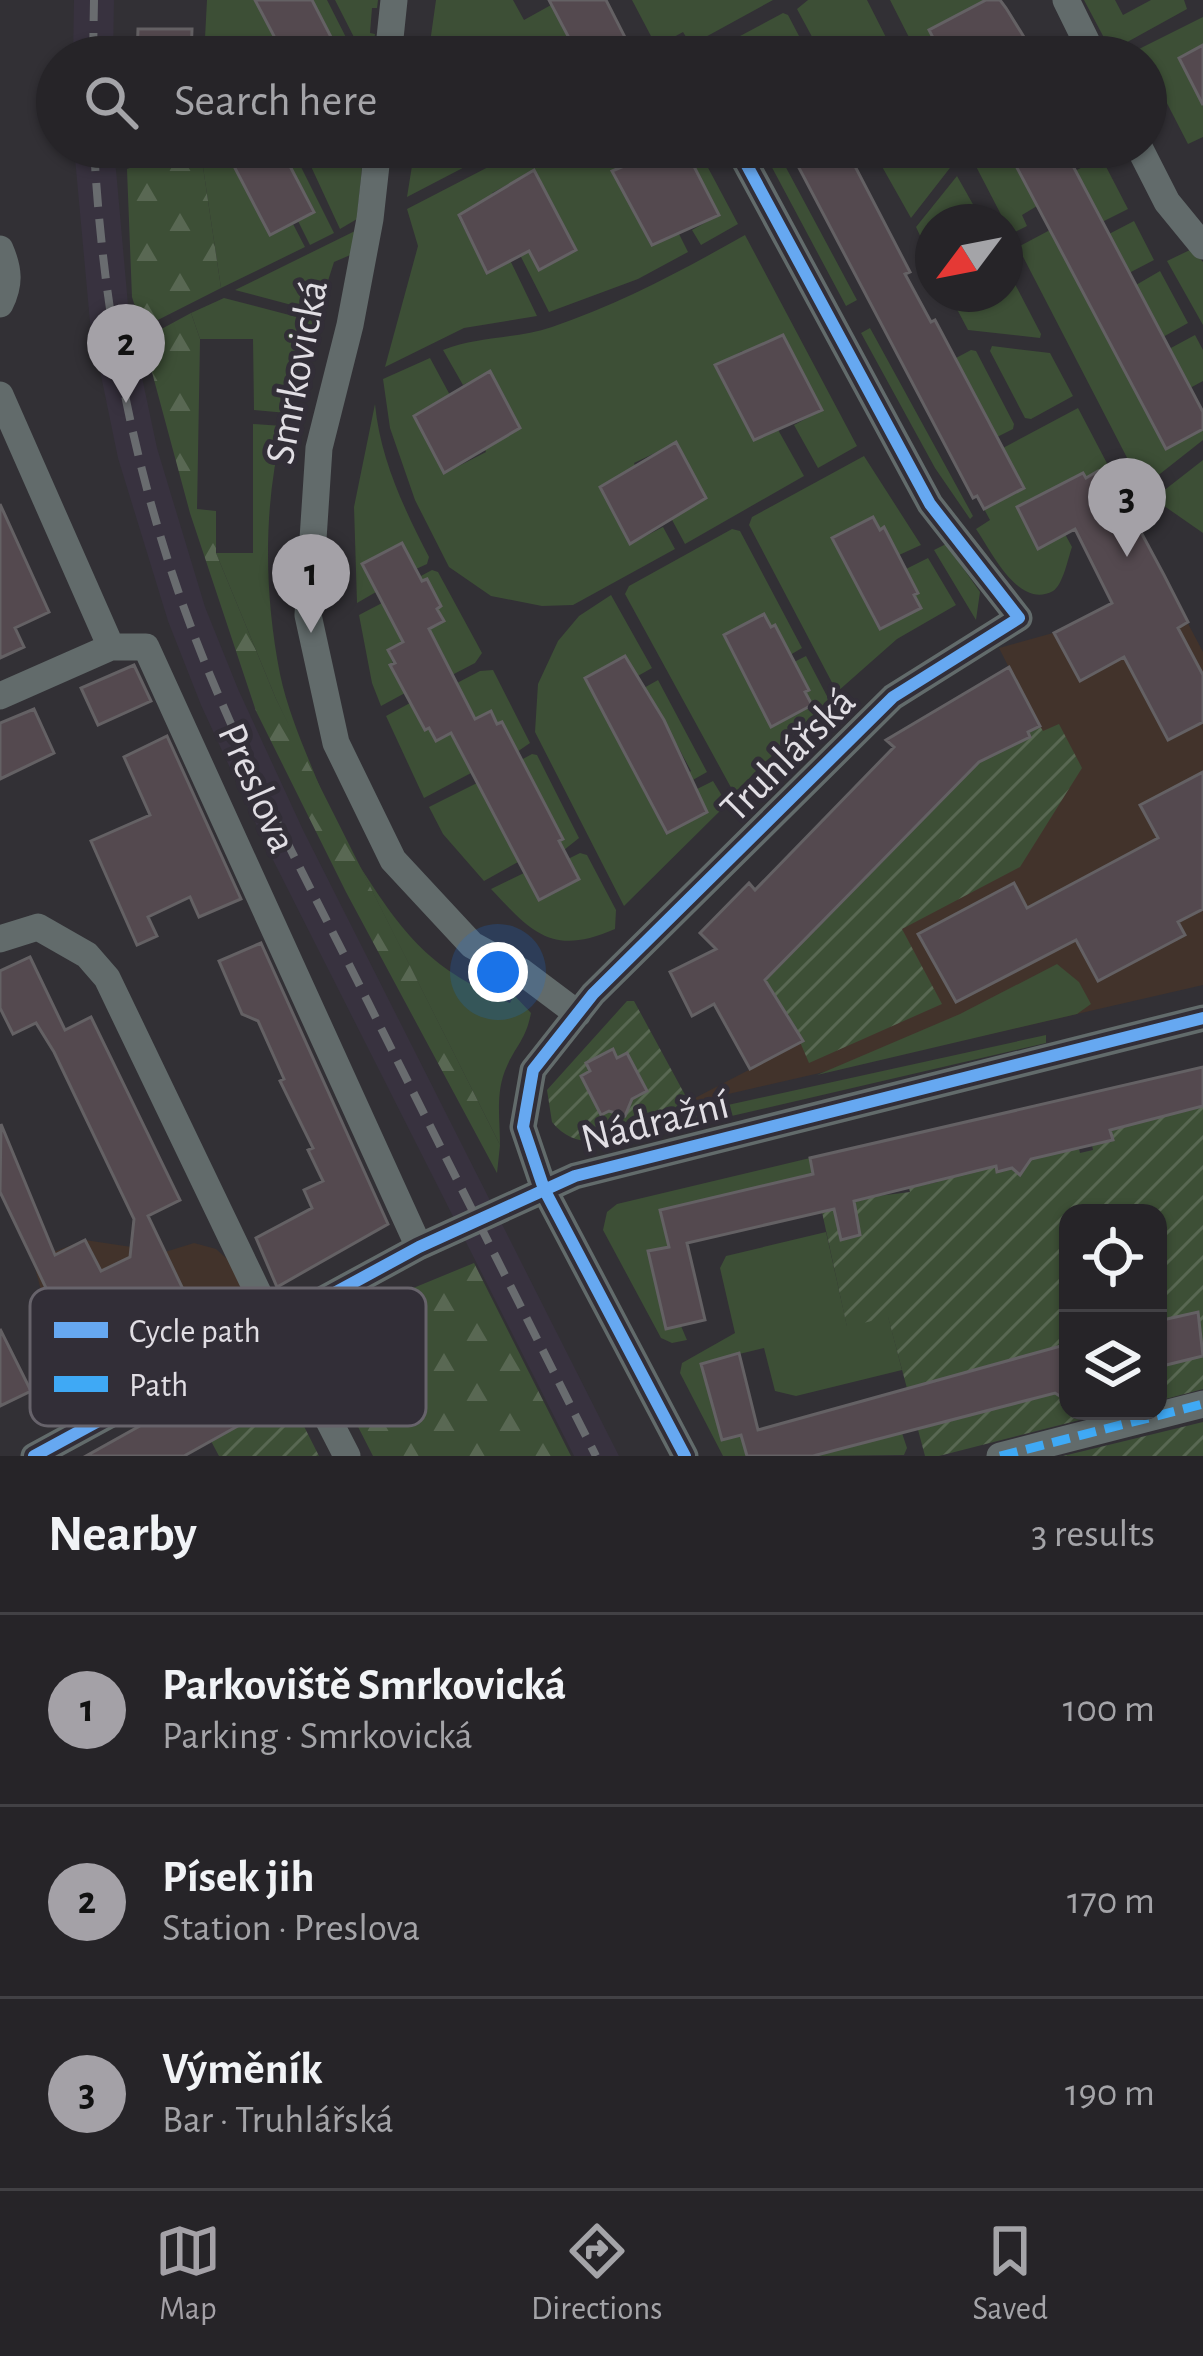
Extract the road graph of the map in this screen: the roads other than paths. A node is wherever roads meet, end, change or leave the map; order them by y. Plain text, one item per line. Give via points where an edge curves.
1 (394, 0) edge
2 (1066, 0) edge
3 (390, 36) edge
4 (1084, 36) edge
5 (376, 168) edge
6 (748, 168) edge
7 (1150, 168) edge
8 (1203, 246) edge
9 (0, 249) edge
10 (0, 304) edge
11 (0, 394) edge
12 (111, 646) junction
13 (0, 696) edge
14 (0, 939) edge
15 (578, 1013) junction
16 (1203, 1018) edge
17 (544, 1189) junction
18 (419, 1247) junction
19 (258, 1288) edge
20 (343, 1288) edge
21 (1203, 1403) edge
22 (89, 1426) edge
23 (331, 1426) edge
24 (34, 1456) edge
25 (347, 1456) edge
26 (685, 1456) edge
27 (1000, 1456) edge

1 - 3 street
2 - 4 street
5 - 15 street, Smrkovická via 350,326 319,448 308,615 336,743 393,860 472,945
6 - 15 street, Truhlářská via 930,504 1019,618 893,697
7 - 8 street
9 - 10 street via 9,269
11 - 12 street
12 - 13 street
12 - 18 street, Preslova via 146,647
14 - 19 street via 38,927 87,955 107,978
15 - 17 street, Truhlářská via 533,1070 523,1127
16 - 17 street, Nádražní
17 - 18 street, Nádražní
17 - 26 street, Truhlářská
18 - 20 street, Nádražní
21 - 27 street
22 - 24 street, Nádražní
23 - 25 street

